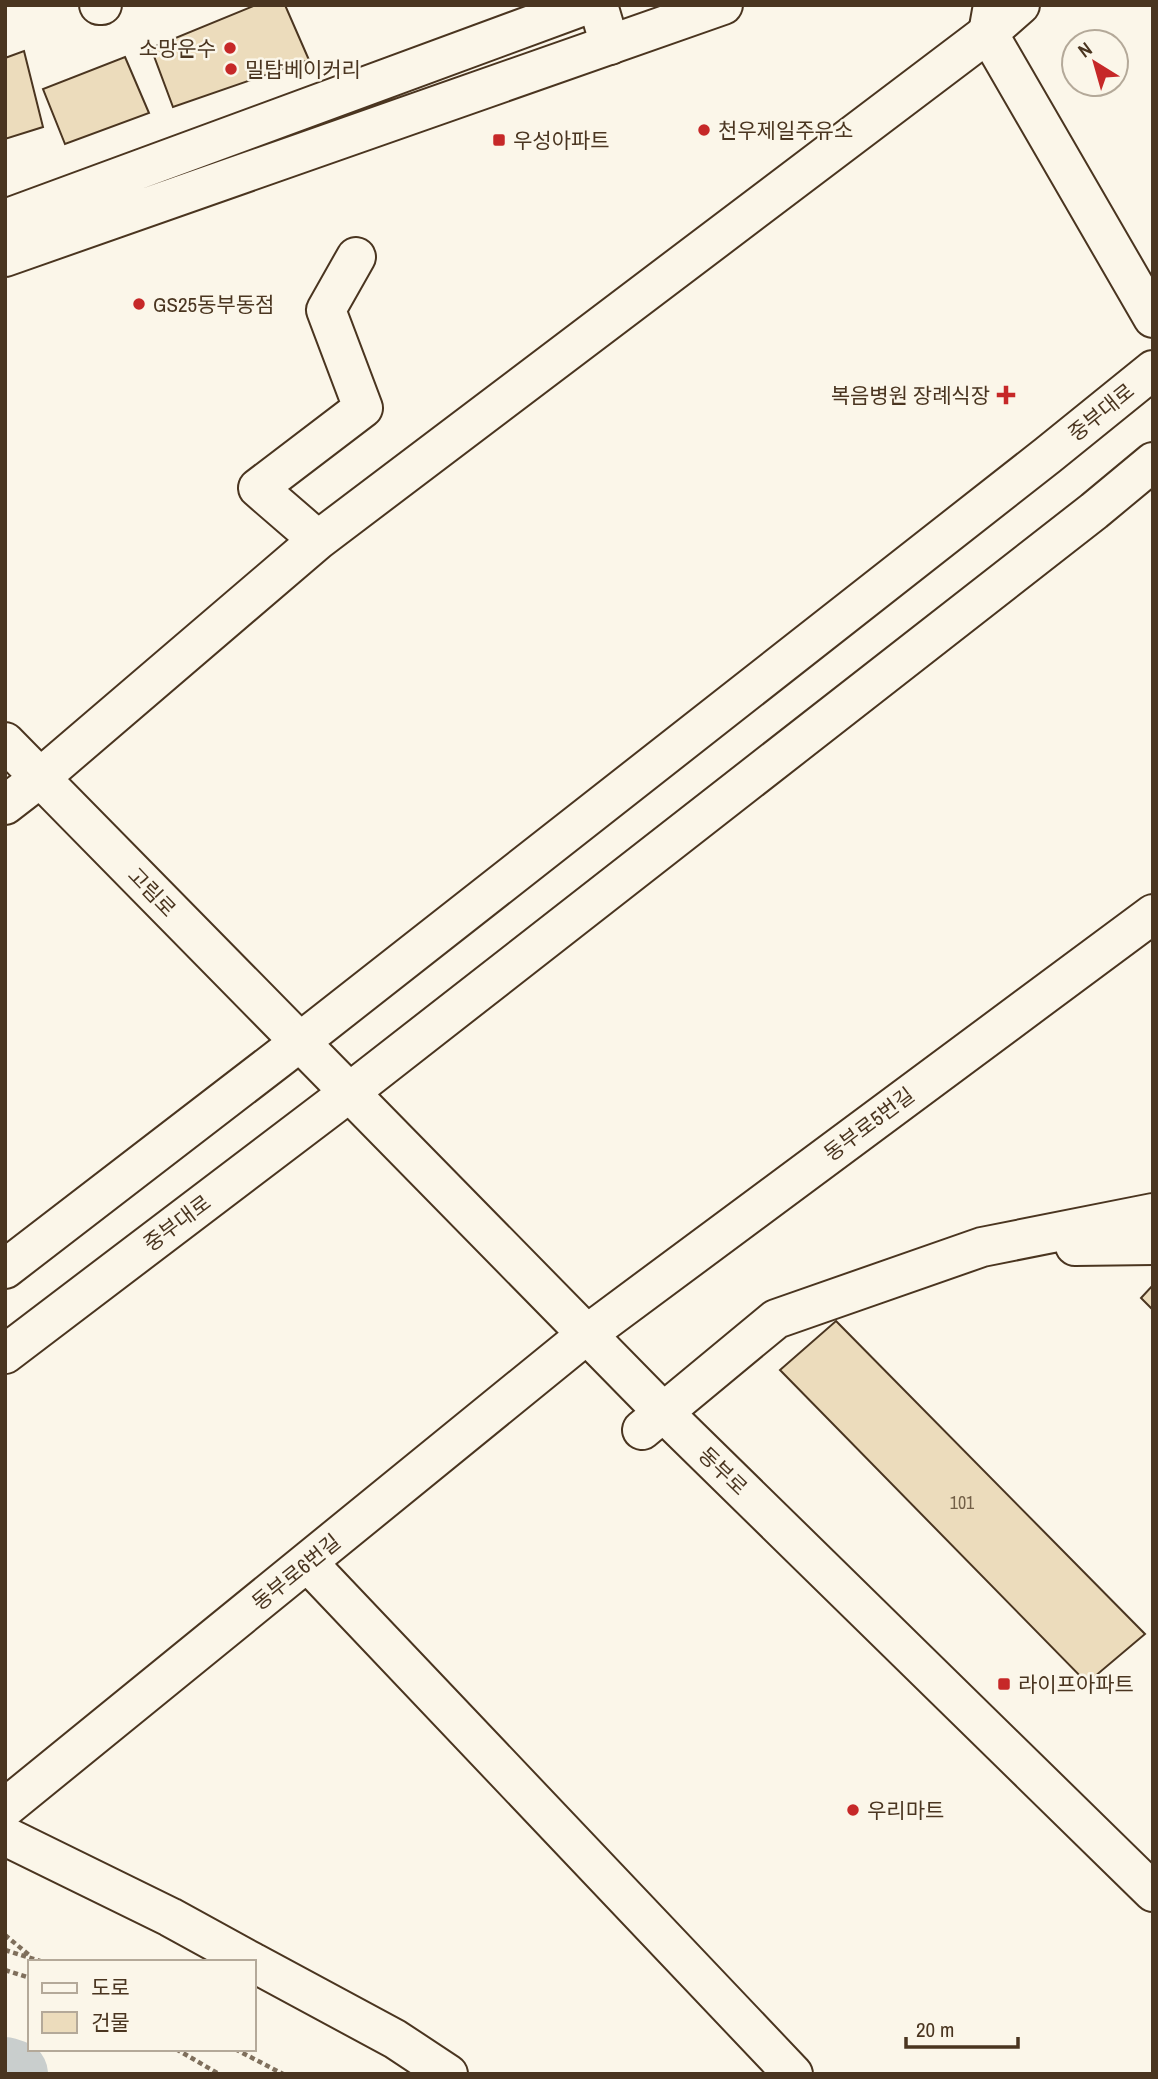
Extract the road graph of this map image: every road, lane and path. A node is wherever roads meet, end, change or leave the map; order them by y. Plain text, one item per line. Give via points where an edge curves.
1 (586, 5) edge
2 (598, 5) edge
3 (723, 5) edge
4 (1020, 5) edge
5 (990, 19) edge
6 (610, 44) junction
7 (5, 219) edge
8 (5, 257) edge
9 (356, 257) dead end
10 (1153, 318) edge
11 (1153, 370) edge
12 (1152, 467) edge
13 (318, 540) junction
14 (5, 742) edge
15 (40, 778) junction
16 (5, 805) edge
17 (1153, 914) edge
18 (300, 1042) junction
19 (349, 1092) junction
20 (1153, 1213) edge
21 (1153, 1245) edge
22 (982, 1247) junction
23 (5, 1269) edge
24 (586, 1335) junction
25 (5, 1354) edge
26 (652, 1421) junction
27 (307, 1563) junction
28 (5, 1808) edge
29 (5, 1836) edge
30 (1153, 1892) edge
31 (5, 1935) edge
32 (5, 1950) edge
33 (29, 1956) junction
34 (38, 1960) edge
35 (249, 1960) edge
36 (256, 1964) edge
37 (8, 1970) edge
38 (28, 1977) edge
39 (5, 1979) edge
40 (179, 2051) edge
41 (239, 2051) edge
42 (219, 2074) edge
43 (283, 2074) edge
44 (447, 2074) edge
45 (793, 2074) edge

1 - 7 street
2 - 6 street
3 - 6 street
4 - 5 street
5 - 10 street
5 - 13 street
6 - 8 street
9 - 13 street via 326,310 363,408 258,488
11 - 18 street, 중부대로
12 - 19 street, 중부대로
13 - 15 street
14 - 15 street, 고림로
15 - 16 street
15 - 18 street, 고림로
17 - 24 street, 동부로5번길
18 - 19 street, 동부로
18 - 23 street
19 - 24 street, 동부로
19 - 25 street, 중부대로
20 - 22 street
21 - 22 street
22 - 26 street via 776,1319
24 - 26 street, 동부로
24 - 27 street, 동부로6번길
26 - 30 street, 동부로
27 - 28 street, 동부로6번길
27 - 45 street
29 - 35 street
31 - 33 path
32 - 33 path
33 - 34 path
36 - 44 street via 395,2039
37 - 38 path
37 - 39 path
40 - 42 path
41 - 43 path

